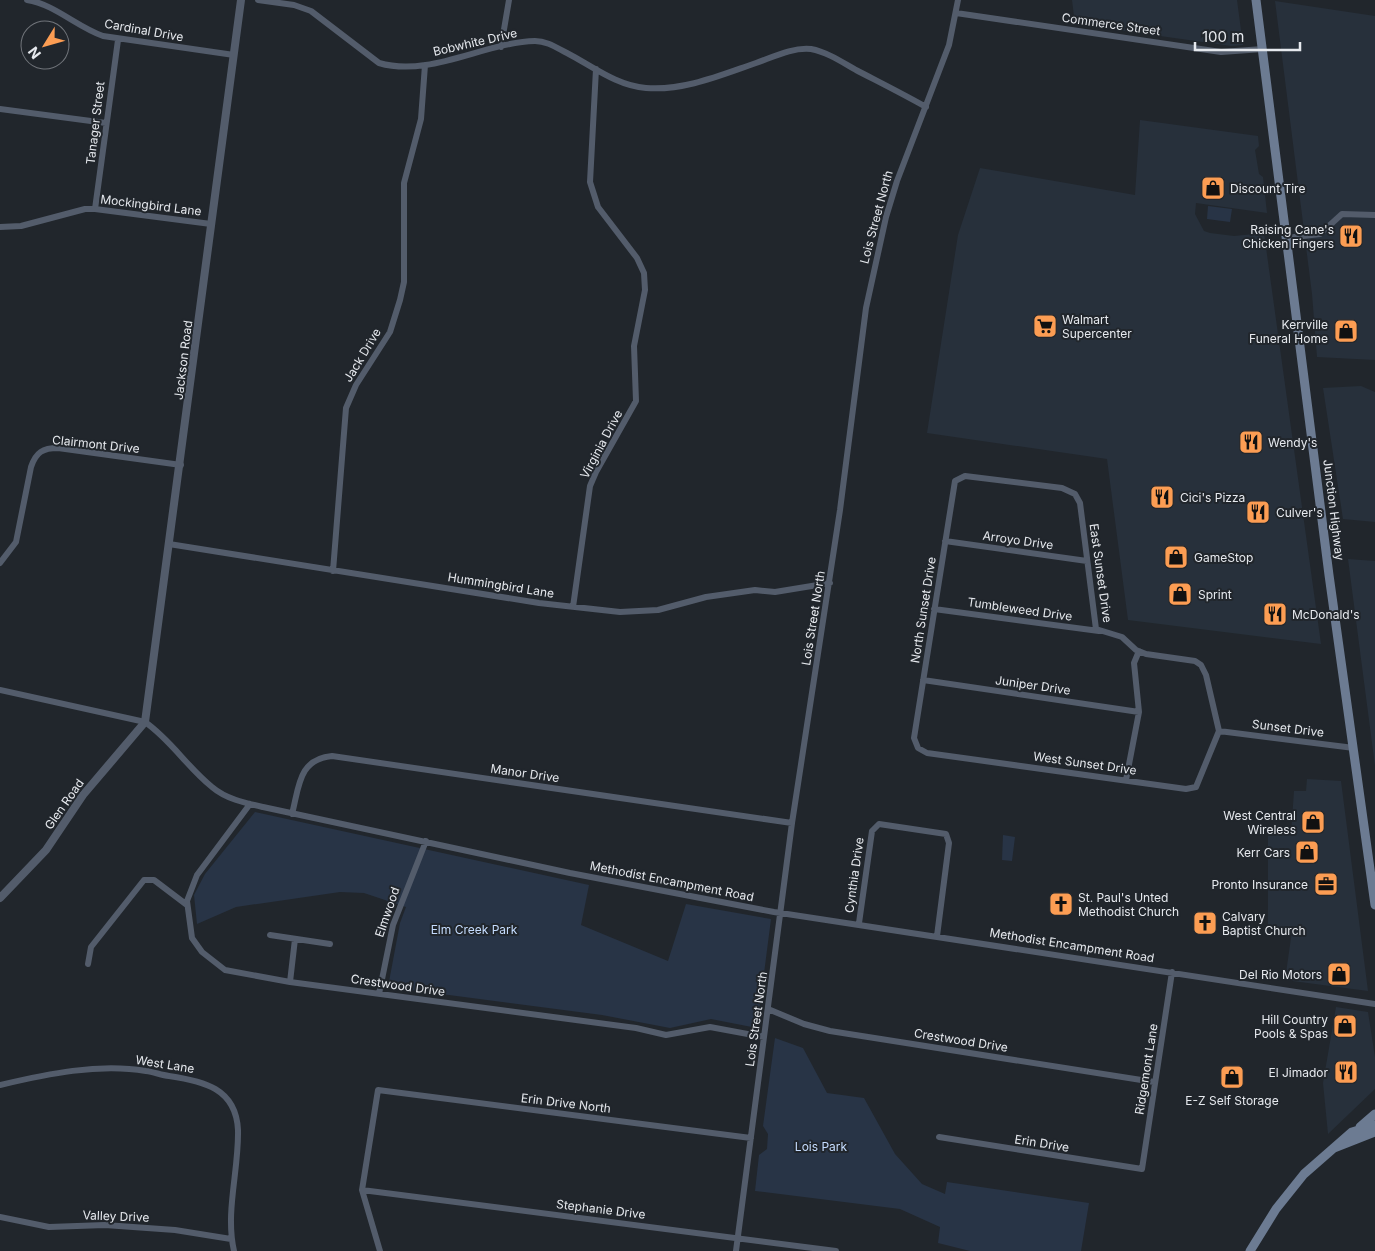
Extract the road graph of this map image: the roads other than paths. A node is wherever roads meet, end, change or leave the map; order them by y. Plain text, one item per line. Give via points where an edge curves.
1 (27, 0) edge
2 (241, 0) edge
3 (258, 0) edge
4 (509, 0) edge
5 (958, 0) edge
6 (1256, 0) edge
7 (956, 13) junction
8 (118, 40) junction
9 (502, 47) junction
10 (1263, 49) junction
11 (234, 55) junction
12 (425, 65) junction
13 (596, 69) junction
14 (926, 107) junction
15 (0, 109) edge
16 (106, 122) junction
17 (95, 209) junction
18 (1375, 215) edge
19 (211, 224) junction
20 (0, 227) edge
21 (1286, 238) junction
22 (181, 465) junction
23 (955, 481) joint
24 (945, 541) junction
25 (169, 544) junction
26 (1087, 561) junction
27 (0, 563) edge
28 (333, 570) junction
29 (830, 583) junction
30 (573, 607) junction
31 (934, 609) junction
32 (1103, 632) junction
33 (1139, 651) junction
34 (923, 680) junction
35 (0, 690) edge
36 (1139, 712) junction
37 (145, 722) junction
38 (1219, 730) junction
39 (914, 742) joint
40 (1354, 748) junction
41 (1126, 780) junction
42 (250, 804) junction
43 (292, 814) junction
44 (792, 823) junction
45 (426, 841) junction
46 (0, 898) edge
47 (188, 905) junction
48 (1375, 905) edge
49 (781, 913) junction
50 (859, 923) junction
51 (270, 935) dead end
52 (936, 936) junction
53 (295, 939) junction
54 (330, 944) dead end
55 (88, 964) dead end
56 (1172, 972) junction
57 (290, 982) junction
58 (379, 994) junction
59 (1375, 1004) edge
60 (768, 1009) junction
61 (764, 1037) junction
62 (1154, 1082) junction
63 (0, 1085) edge
64 (1375, 1114) edge
65 (1375, 1125) edge
66 (1361, 1132) junction
67 (1375, 1132) edge
68 (1375, 1136) edge
69 (939, 1137) dead end
70 (751, 1138) junction
71 (1142, 1169) joint
72 (362, 1190) junction
73 (0, 1217) edge
74 (737, 1238) junction
75 (231, 1239) junction
76 (234, 1251) edge
77 (380, 1251) edge
78 (736, 1251) edge
79 (836, 1251) edge
80 (1250, 1251) edge

1 - 8 street, Cardinal Drive via 42,4 90,31
2 - 11 street, Jackson Road
3 - 12 street, Bobwhite Drive via 311,11 379,63 388,66
4 - 9 street
5 - 7 street, Lois Street North
6 - 10 main road, Junction Highway
7 - 10 street, Commerce Street via 1221,52
7 - 14 street, Lois Street North via 950,45
8 - 11 street, Cardinal Drive
8 - 16 street, Tanager Street
9 - 12 street, Bobwhite Drive
9 - 13 street, Bobwhite Drive via 520,42 547,43
10 - 21 main road, Junction Highway
11 - 19 street, Jackson Road
12 - 28 street, Jack Drive via 421,120 404,183 404,282 390,332 356,385 346,408
13 - 14 street, Bobwhite Drive via 628,84 667,88 716,77 788,52 810,49
13 - 30 street, Virginia Drive via 592,187 598,207 637,258 644,274 645,290 634,346 636,400 590,486
14 - 29 street, Lois Street North via 897,181 867,300
15 - 16 street
16 - 17 street, Tanager Street
17 - 19 street, Mockingbird Lane
17 - 20 street, Mockingbird Lane via 21,226
18 - 21 street via 1342,214 1320,234
19 - 22 street, Jackson Road
21 - 40 main road, Junction Highway
22 - 25 street, Jackson Road
22 - 27 street, Clairmont Drive via 58,448 41,451 31,467 16,542
23 - 24 street, North Sunset Drive
23 - 26 street, East Sunset Drive via 965,476 1072,491 1080,503
24 - 26 street, Arroyo Drive
24 - 31 street, North Sunset Drive
25 - 28 street, Hummingbird Lane
25 - 37 street, Jackson Road
26 - 32 street, East Sunset Drive via 1096,629
28 - 30 street, Hummingbird Lane
29 - 30 street, Hummingbird Lane via 775,592 755,590 706,596 639,612
29 - 44 street, Lois Street North
31 - 32 street, Tumbleweed Drive
31 - 34 street, North Sunset Drive
32 - 33 street, East Sunset Drive via 1122,637
33 - 36 street via 1134,663
33 - 38 street, East Sunset Drive via 1191,660 1201,665
34 - 36 street, Juniper Drive
34 - 39 street, North Sunset Drive
35 - 37 street, Methodist Encampment Road
36 - 41 street
37 - 42 street, Methodist Encampment Road via 162,734 213,788
37 - 46 street, Glen Road via 83,795 46,850
38 - 40 street, Sunset Drive
38 - 41 street, West Sunset Drive via 1196,787 1186,789
39 - 41 street, West Sunset Drive via 927,753
40 - 48 main road, Junction Highway
42 - 43 street, Methodist Encampment Road
42 - 47 street, Crestwood Drive via 197,875
43 - 44 street, Manor Drive via 303,773 310,763 332,756
43 - 45 street, Methodist Encampment Road
44 - 49 street, Lois Street North
45 - 49 street, Methodist Encampment Road via 570,873
45 - 58 street, Elmwood via 393,925
47 - 55 street via 154,880 144,880 91,947
47 - 57 street, Crestwood Drive via 192,938 212,961 225,970
49 - 50 street, Methodist Encampment Road
49 - 60 street, Lois Street North
50 - 52 street, Methodist Encampment Road
50 - 52 street, Cynthia Drive via 875,826 946,834 949,844
51 - 53 street
52 - 56 street, Methodist Encampment Road
53 - 54 street
53 - 57 street
56 - 59 street, Methodist Encampment Road
56 - 62 street, Ridgemont Lane
57 - 58 street, Crestwood Drive
58 - 61 street, Crestwood Drive via 636,1028 666,1035 710,1027
60 - 61 street, Lois Street North
60 - 62 street, Crestwood Drive via 830,1031
61 - 70 street, Lois Street North
62 - 71 street, Ridgemont Lane
63 - 75 street, West Lane via 58,1072 103,1069 146,1070 203,1081 217,1090 231,1103 238,1129
64 - 66 main road
65 - 66 main road
66 - 67 main road
66 - 68 main road
66 - 80 main road via 1339,1141 1295,1184
69 - 71 street, Erin Drive
70 - 72 street, Erin Drive North via 378,1090
70 - 74 street, Lois Street North
72 - 74 street, Stephanie Drive
72 - 77 street
73 - 75 street, Valley Drive via 49,1227 105,1225 175,1230
74 - 78 street, Lois Street North
74 - 79 street, Stephanie Drive
75 - 76 street, West Lane

